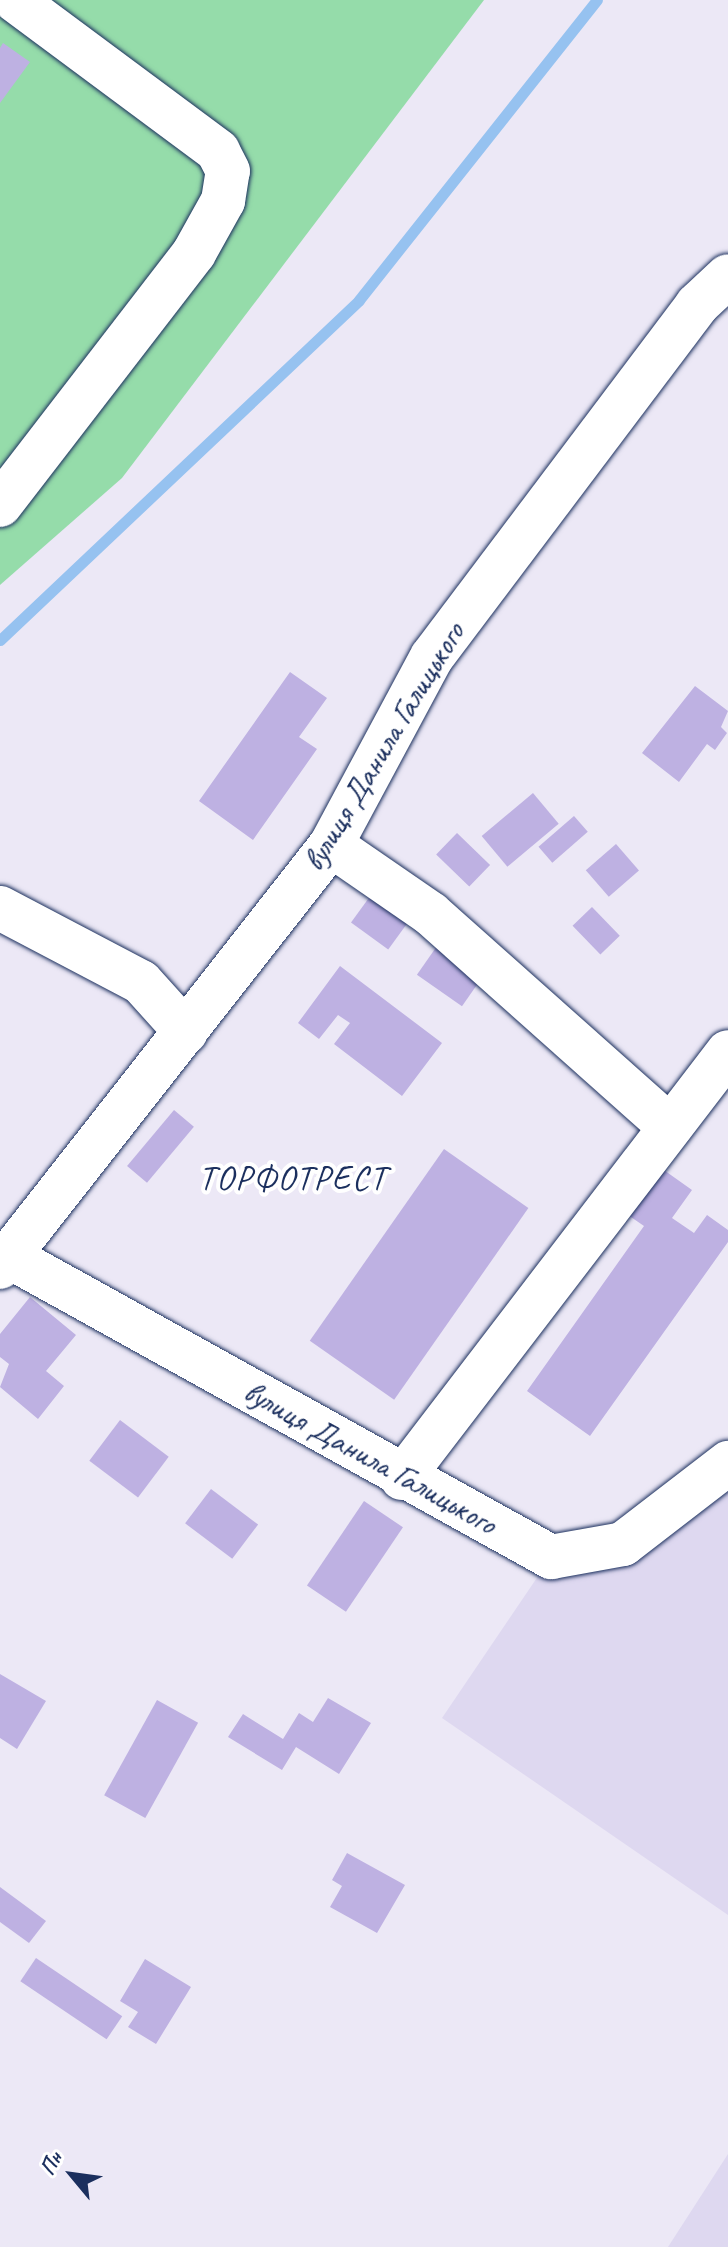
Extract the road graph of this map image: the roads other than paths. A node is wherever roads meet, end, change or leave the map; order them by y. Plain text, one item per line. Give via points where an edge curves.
1 (15, 0) edge
2 (728, 276) edge
3 (0, 505) edge
4 (331, 845) junction
5 (0, 908) edge
6 (186, 1032) junction
7 (728, 1052) edge
8 (670, 1127) junction
9 (5, 1262) edge
10 (728, 1463) edge
11 (402, 1478) junction

1 - 3 street via 218,151 228,171 223,201 194,253
2 - 4 street, вулиця Данила Галицького via 697,305 432,657
4 - 6 street, вулиця Данила Галицького
4 - 8 street via 431,914
5 - 6 street via 141,982
6 - 9 street, вулиця Данила Галицького
7 - 8 street
8 - 11 street
9 - 11 street, вулиця Данила Галицького
10 - 11 street, вулиця Данила Галицького via 623,1544 551,1557

